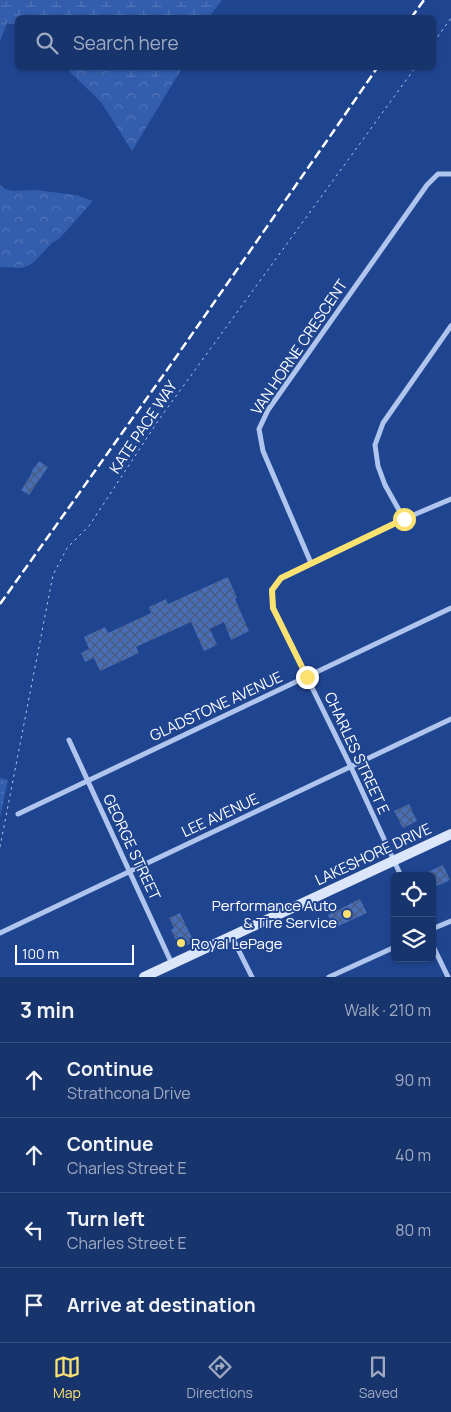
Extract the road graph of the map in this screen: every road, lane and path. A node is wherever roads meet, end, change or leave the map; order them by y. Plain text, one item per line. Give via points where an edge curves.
1 (451, 18) edge
2 (436, 39) edge
3 (414, 70) edge
4 (451, 174) edge
5 (451, 326) edge
6 (451, 499) edge
7 (404, 519) junction
8 (311, 563) junction
9 (451, 608) edge
10 (307, 677) junction
11 (451, 719) edge
12 (69, 740) dead end
13 (351, 767) junction
14 (88, 781) junction
15 (18, 814) dead end
16 (451, 834) edge
17 (0, 847) edge
18 (394, 860) junction
19 (130, 872) junction
20 (399, 872) edge
21 (451, 921) edge
22 (436, 928) edge
23 (0, 933) edge
24 (232, 937) junction
25 (391, 949) edge
26 (436, 952) edge
27 (172, 964) junction
28 (144, 977) edge
29 (252, 977) edge
30 (329, 977) edge
31 (448, 977) edge

1 - 2 path
3 - 17 path, KATE PACE WAY via 160,418 89,526 67,548 53,575
4 - 8 street, VAN HORNE CRESCENT via 438,174 427,185 268,410 259,429 263,451
5 - 7 street via 383,423 376,445 378,466 385,485
6 - 7 street, CHARLES STREET E
7 - 8 street, CHARLES STREET E
8 - 10 street, CHARLES STREET E via 281,578 272,590 273,608
9 - 10 street, GLADSTONE AVENUE
10 - 13 street, CHARLES STREET E
10 - 14 street, GLADSTONE AVENUE
11 - 13 street, LEE AVENUE
12 - 14 street, GEORGE STREET
13 - 18 street, CHARLES STREET E
13 - 19 street, LEE AVENUE
14 - 15 street, GLADSTONE AVENUE
14 - 19 street, GEORGE STREET
16 - 18 main road, LAKESHORE DRIVE
18 - 20 street, CHARLES STREET E
18 - 24 main road, LAKESHORE DRIVE
19 - 23 street, LEE AVENUE
19 - 27 street, GEORGE STREET
21 - 22 street
24 - 27 main road, LAKESHORE DRIVE
24 - 29 street
25 - 30 street
26 - 31 street
27 - 28 main road, LAKESHORE DRIVE

